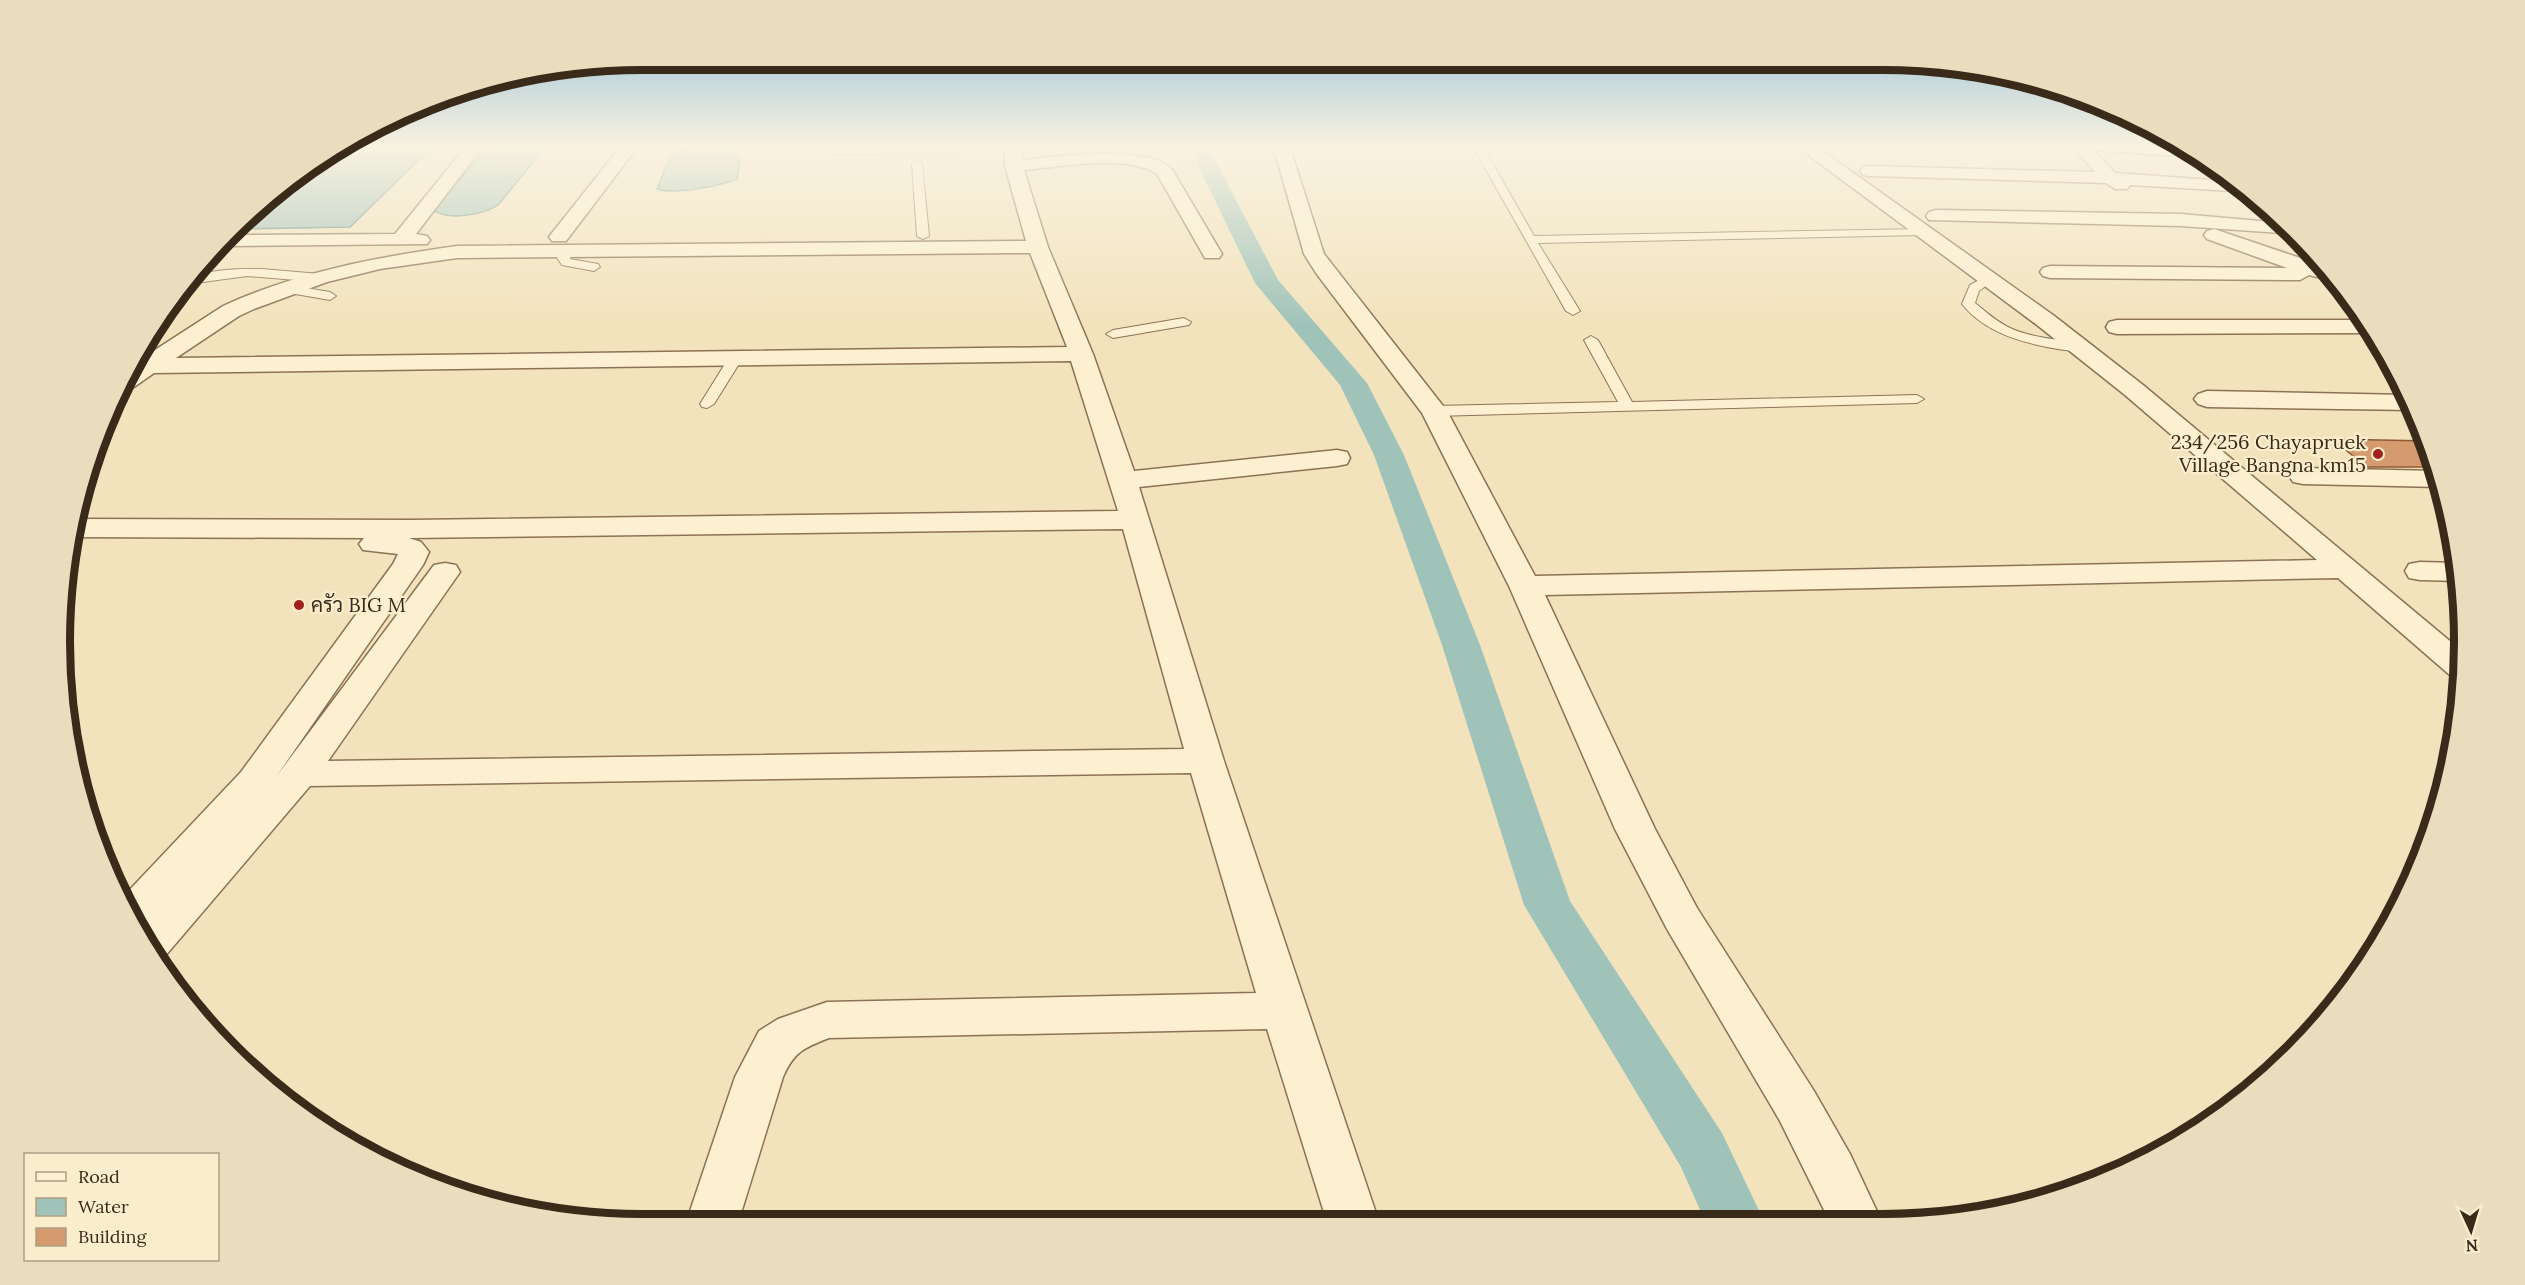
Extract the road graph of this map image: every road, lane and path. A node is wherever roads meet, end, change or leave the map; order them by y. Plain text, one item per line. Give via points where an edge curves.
1 (429, 205) edge
2 (589, 205) edge
3 (920, 205) edge
4 (1027, 205) edge
5 (1184, 205) edge
6 (1299, 205) edge
7 (1510, 205) edge
8 (1899, 205) edge
9 (2150, 205) edge
10 (2181, 220) junction
11 (1930, 224) junction
12 (2277, 228) edge
13 (923, 236) junction
14 (401, 240) junction
15 (1036, 240) junction
16 (1530, 240) junction
17 (234, 242) edge
18 (563, 243) junction
19 (1212, 254) dead end
20 (594, 267) dead end
21 (2317, 270) edge
22 (2050, 272) dead end
23 (2321, 275) edge
24 (203, 278) dead end
25 (325, 287) junction
26 (1573, 311) dead end
27 (1184, 322) dead end
28 (2116, 327) dead end
29 (2359, 327) edge
30 (1113, 333) dead end
31 (1591, 340) dead end
32 (1079, 343) junction
33 (735, 359) junction
34 (146, 366) junction
35 (139, 371) edge
36 (1917, 399) dead end
37 (2207, 399) dead end
38 (2402, 403) edge
39 (707, 404) dead end
40 (1628, 407) junction
41 (1434, 411) junction
42 (1336, 458) dead end
43 (2303, 476) dead end
44 (2430, 479) edge
45 (1123, 480) junction
46 (1134, 520) junction
47 (82, 528) edge
48 (79, 543) edge
49 (2345, 569) junction
50 (2420, 571) dead end
51 (445, 572) dead end
52 (2450, 572) edge
53 (1525, 586) junction
54 (2454, 661) edge
55 (1206, 761) junction
56 (300, 774) junction
57 (137, 909) edge
58 (154, 939) edge
59 (1284, 1011) junction
60 (715, 1214) edge
61 (1350, 1214) edge
62 (1852, 1214) edge

1 - 14 street
2 - 18 street
3 - 13 lane
4 - 15 street
5 - 19 street
6 - 41 street via 1314,254 1323,269
7 - 16 lane
8 - 11 street
9 - 10 street
10 - 11 street
10 - 12 street
10 - 21 street
11 - 16 lane
11 - 49 street via 1989,279 2143,397
13 - 15 street
13 - 18 street
14 - 17 street
14 - 18 street
15 - 18 street
15 - 32 street
16 - 26 lane
18 - 20 lane via 566,262
18 - 25 street via 380,263
22 - 23 street
24 - 25 lane via 238,272 282,273
25 - 34 street via 288,289 231,311
27 - 30 lane
28 - 29 street
31 - 40 lane
32 - 33 street
32 - 45 street
33 - 34 street
33 - 39 lane
34 - 35 street
36 - 40 lane
37 - 38 street
40 - 41 lane
41 - 53 street
42 - 45 street
43 - 44 street
45 - 46 street
46 - 47 street via 410,529
46 - 55 street
48 - 57 street via 399,544 414,552 254,781
49 - 53 street
49 - 54 street
50 - 52 street
51 - 56 street
53 - 62 street via 1635,828 1677,908 1797,1106
55 - 56 street
55 - 59 street
56 - 58 street
59 - 60 street via 827,1020 775,1044 759,1077
59 - 61 street

